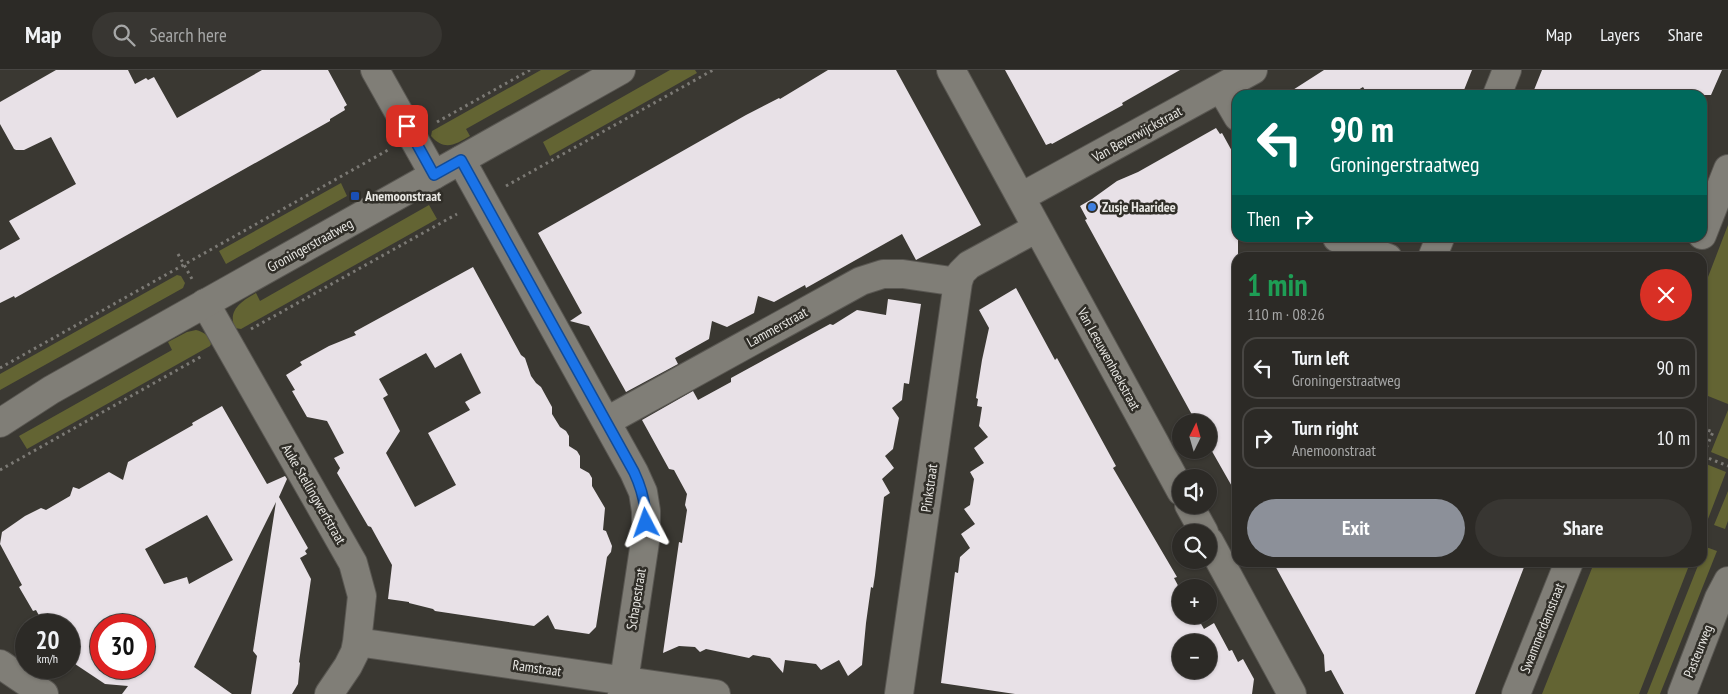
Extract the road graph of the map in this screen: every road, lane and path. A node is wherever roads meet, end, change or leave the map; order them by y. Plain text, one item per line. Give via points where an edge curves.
1 (376, 70) edge
2 (530, 70) edge
3 (621, 70) edge
4 (713, 70) edge
5 (951, 70) edge
6 (1254, 70) edge
7 (1507, 70) edge
8 (1222, 88) junction
9 (1499, 90) edge
10 (1232, 106) edge
11 (413, 136) junction
12 (461, 160) junction
13 (1728, 169) edge
14 (434, 175) junction
15 (1021, 197) junction
16 (483, 200) junction
17 (1707, 223) edge
18 (1037, 228) junction
19 (1347, 242) edge
20 (1373, 252) edge
21 (178, 254) dead end
22 (184, 265) junction
23 (958, 282) junction
24 (205, 303) junction
25 (227, 342) junction
26 (0, 368) edge
27 (51, 390) junction
28 (0, 413) edge
29 (607, 421) junction
30 (0, 424) edge
31 (1707, 430) edge
32 (1707, 447) edge
33 (1707, 458) edge
34 (1728, 466) edge
35 (0, 470) edge
36 (1172, 474) edge
37 (1222, 551) edge
38 (1566, 567) edge
39 (1728, 582) edge
40 (357, 642) junction
41 (0, 664) edge
42 (623, 687) edge
43 (44, 694) edge
44 (329, 694) edge
45 (716, 694) edge
46 (899, 694) edge
47 (1292, 694) edge
48 (1516, 694) edge
49 (1682, 694) edge

1 - 11 street
2 - 11 path
3 - 12 street, Groningerstraatweg
4 - 16 path
5 - 15 street, Van Leeuwenhoekstraat
6 - 8 street, Van Beverwijckstraat
7 - 9 street
8 - 10 street
8 - 15 street, Van Beverwijckstraat
11 - 14 street
11 - 22 path
12 - 14 street, Groningerstraatweg
12 - 16 street, Schapestraat
13 - 17 street
14 - 24 street, Groningerstraatweg
15 - 18 street, Van Leeuwenhoekstraat
16 - 25 path
16 - 29 street, Schapestraat
18 - 23 street via 969,265
18 - 36 street, Van Leeuwenhoekstraat
19 - 20 street
21 - 22 path
22 - 26 path
23 - 29 street, Lammerstraat via 903,274 883,274 861,281
23 - 46 street, Pinkstraat
24 - 25 street, Auke Stellingwerfstraat
24 - 27 street, Groningerstraatweg
25 - 35 path
25 - 40 street, Auke Stellingwerfstraat via 353,563 362,596
27 - 28 street, Groningerstraatweg
27 - 30 street, Groningerstraatweg
29 - 42 street, Schapestraat via 637,478 646,511 646,535
31 - 32 path via 1713,432
33 - 34 path
37 - 47 street
38 - 48 street, Swammerdamstraat
39 - 49 street, Pasteurweg
40 - 42 street, Ramstraat
40 - 44 street, Auke Stellingwerfstraat via 348,666
41 - 43 street
42 - 45 street, Ramstraat

